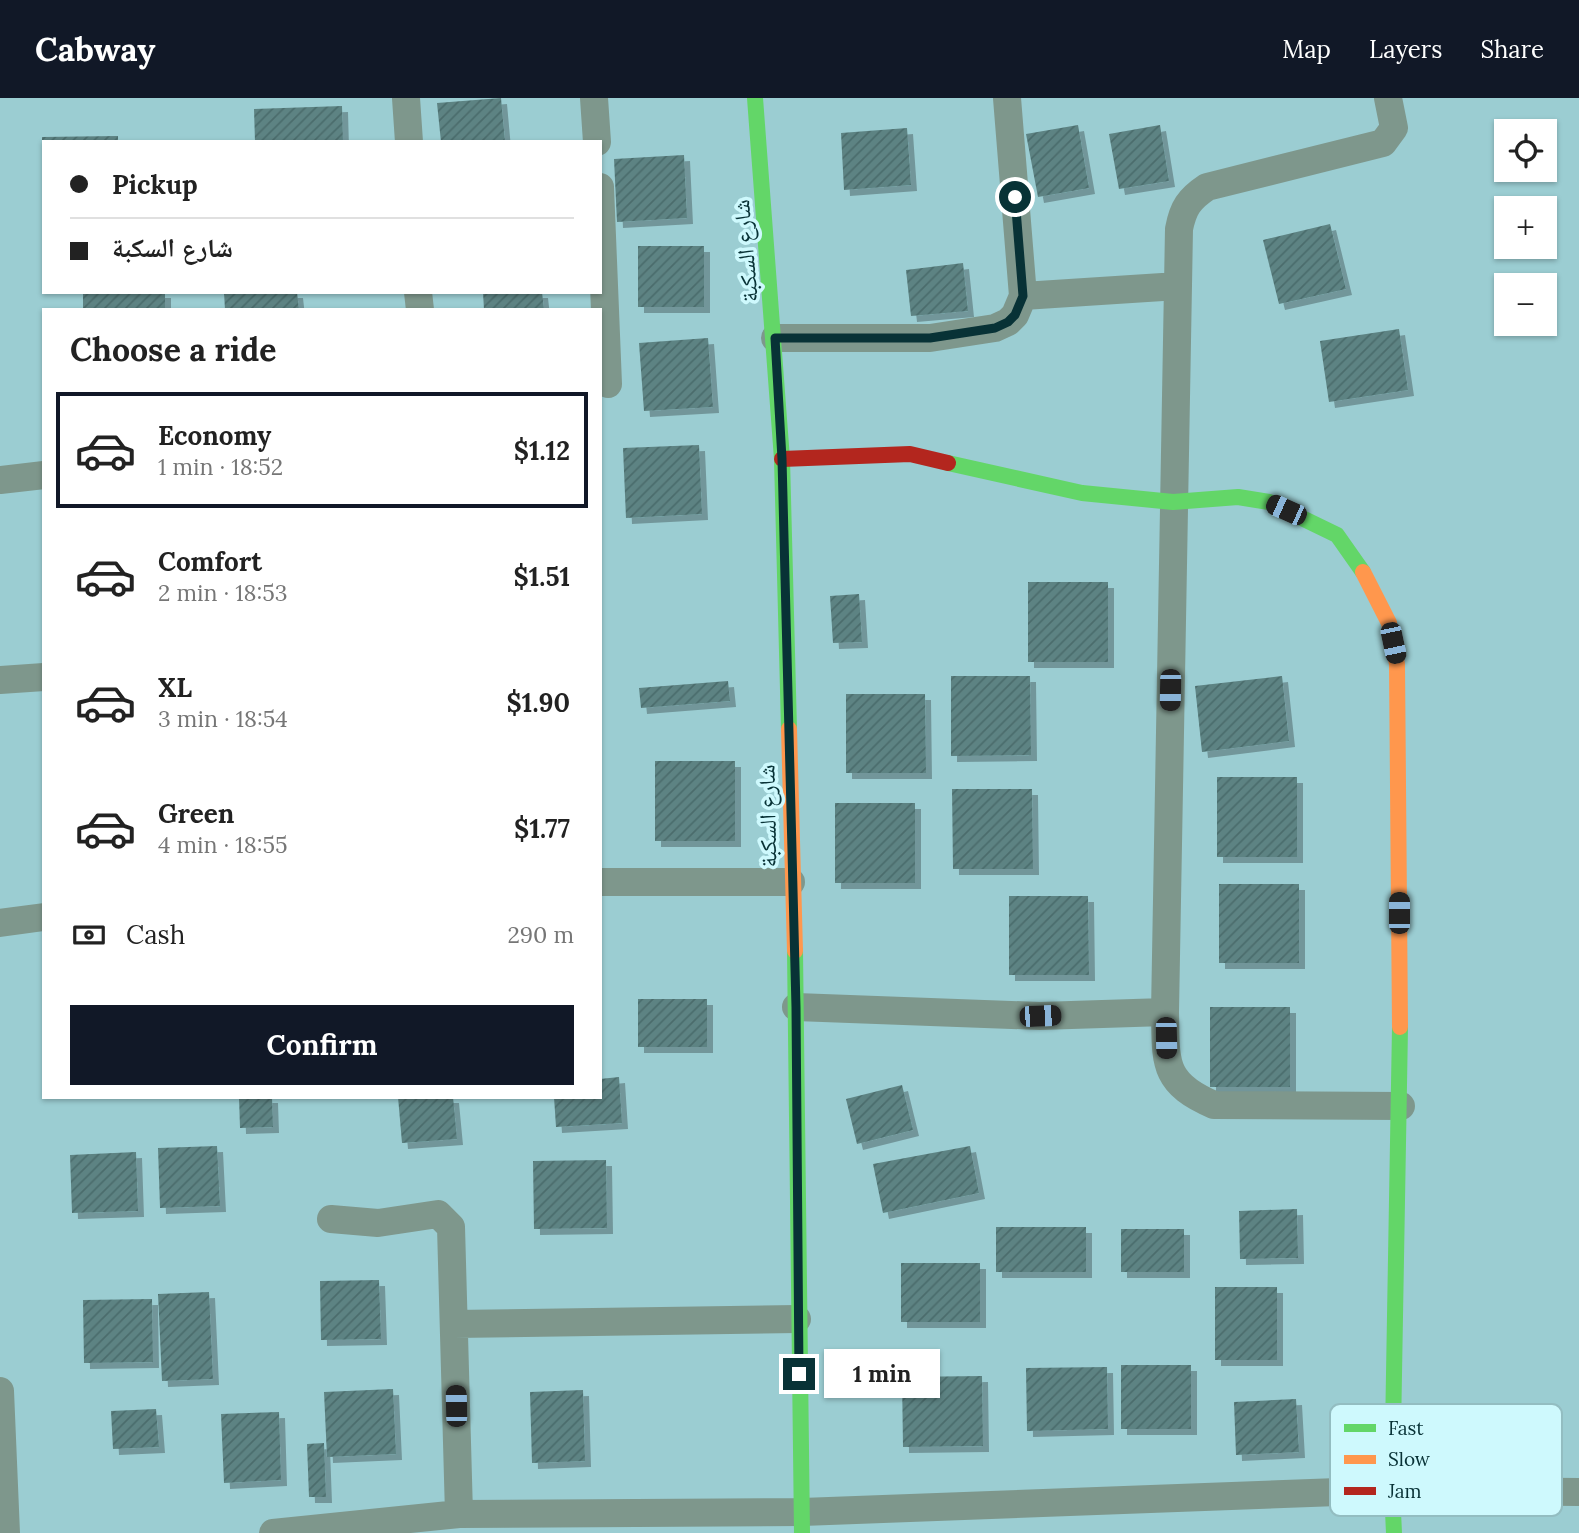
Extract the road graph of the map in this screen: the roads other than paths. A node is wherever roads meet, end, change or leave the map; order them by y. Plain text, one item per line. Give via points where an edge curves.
1 (406, 98) edge
2 (594, 98) edge
3 (755, 98) edge
4 (1007, 98) edge
5 (1388, 98) edge
6 (409, 140) edge
7 (597, 140) edge
8 (602, 236) edge
9 (1178, 286) junction
10 (1023, 296) junction
11 (775, 338) junction
12 (608, 384) dead end
13 (782, 459) junction
14 (42, 475) edge
15 (0, 480) edge
16 (1172, 502) junction
17 (42, 677) edge
18 (0, 680) edge
19 (791, 881) junction
20 (602, 882) edge
21 (42, 917) edge
22 (0, 923) edge
23 (796, 1007) junction
24 (1165, 1012) junction
25 (1401, 1106) junction
26 (331, 1219) dead end
27 (797, 1320) junction
28 (454, 1324) junction
29 (0, 1391) edge
30 (1394, 1404) edge
31 (1330, 1493) edge
32 (458, 1514) junction
33 (802, 1523) edge
34 (6, 1533) edge
35 (273, 1533) edge

1 - 6 street
2 - 7 street
3 - 11 street, شارع السكبة
4 - 10 street
5 - 9 street via 1394,128 1382,143 1207,187 1192,197 1179,229
8 - 12 street
9 - 10 street
9 - 16 street
10 - 11 street via 1015,315 995,328 930,338
11 - 13 street, شارع السكبة
13 - 16 street via 910,454 1082,493
13 - 19 street, شارع السكبة
14 - 15 street
16 - 24 street
16 - 25 street via 1238,497 1269,502 1337,535 1358,561 1388,623 1397,664
17 - 18 street
19 - 20 street
19 - 23 street, شارع السكبة
21 - 22 street
23 - 24 street via 1040,1016
23 - 27 street, شارع السكبة
24 - 25 street via 1166,1063 1189,1094 1214,1105
25 - 30 street
26 - 28 street via 378,1223 438,1214 446,1220 453,1236
27 - 28 street
27 - 33 street, شارع السكبة
28 - 32 street
29 - 34 street
31 - 33 street
32 - 33 street
32 - 35 street

